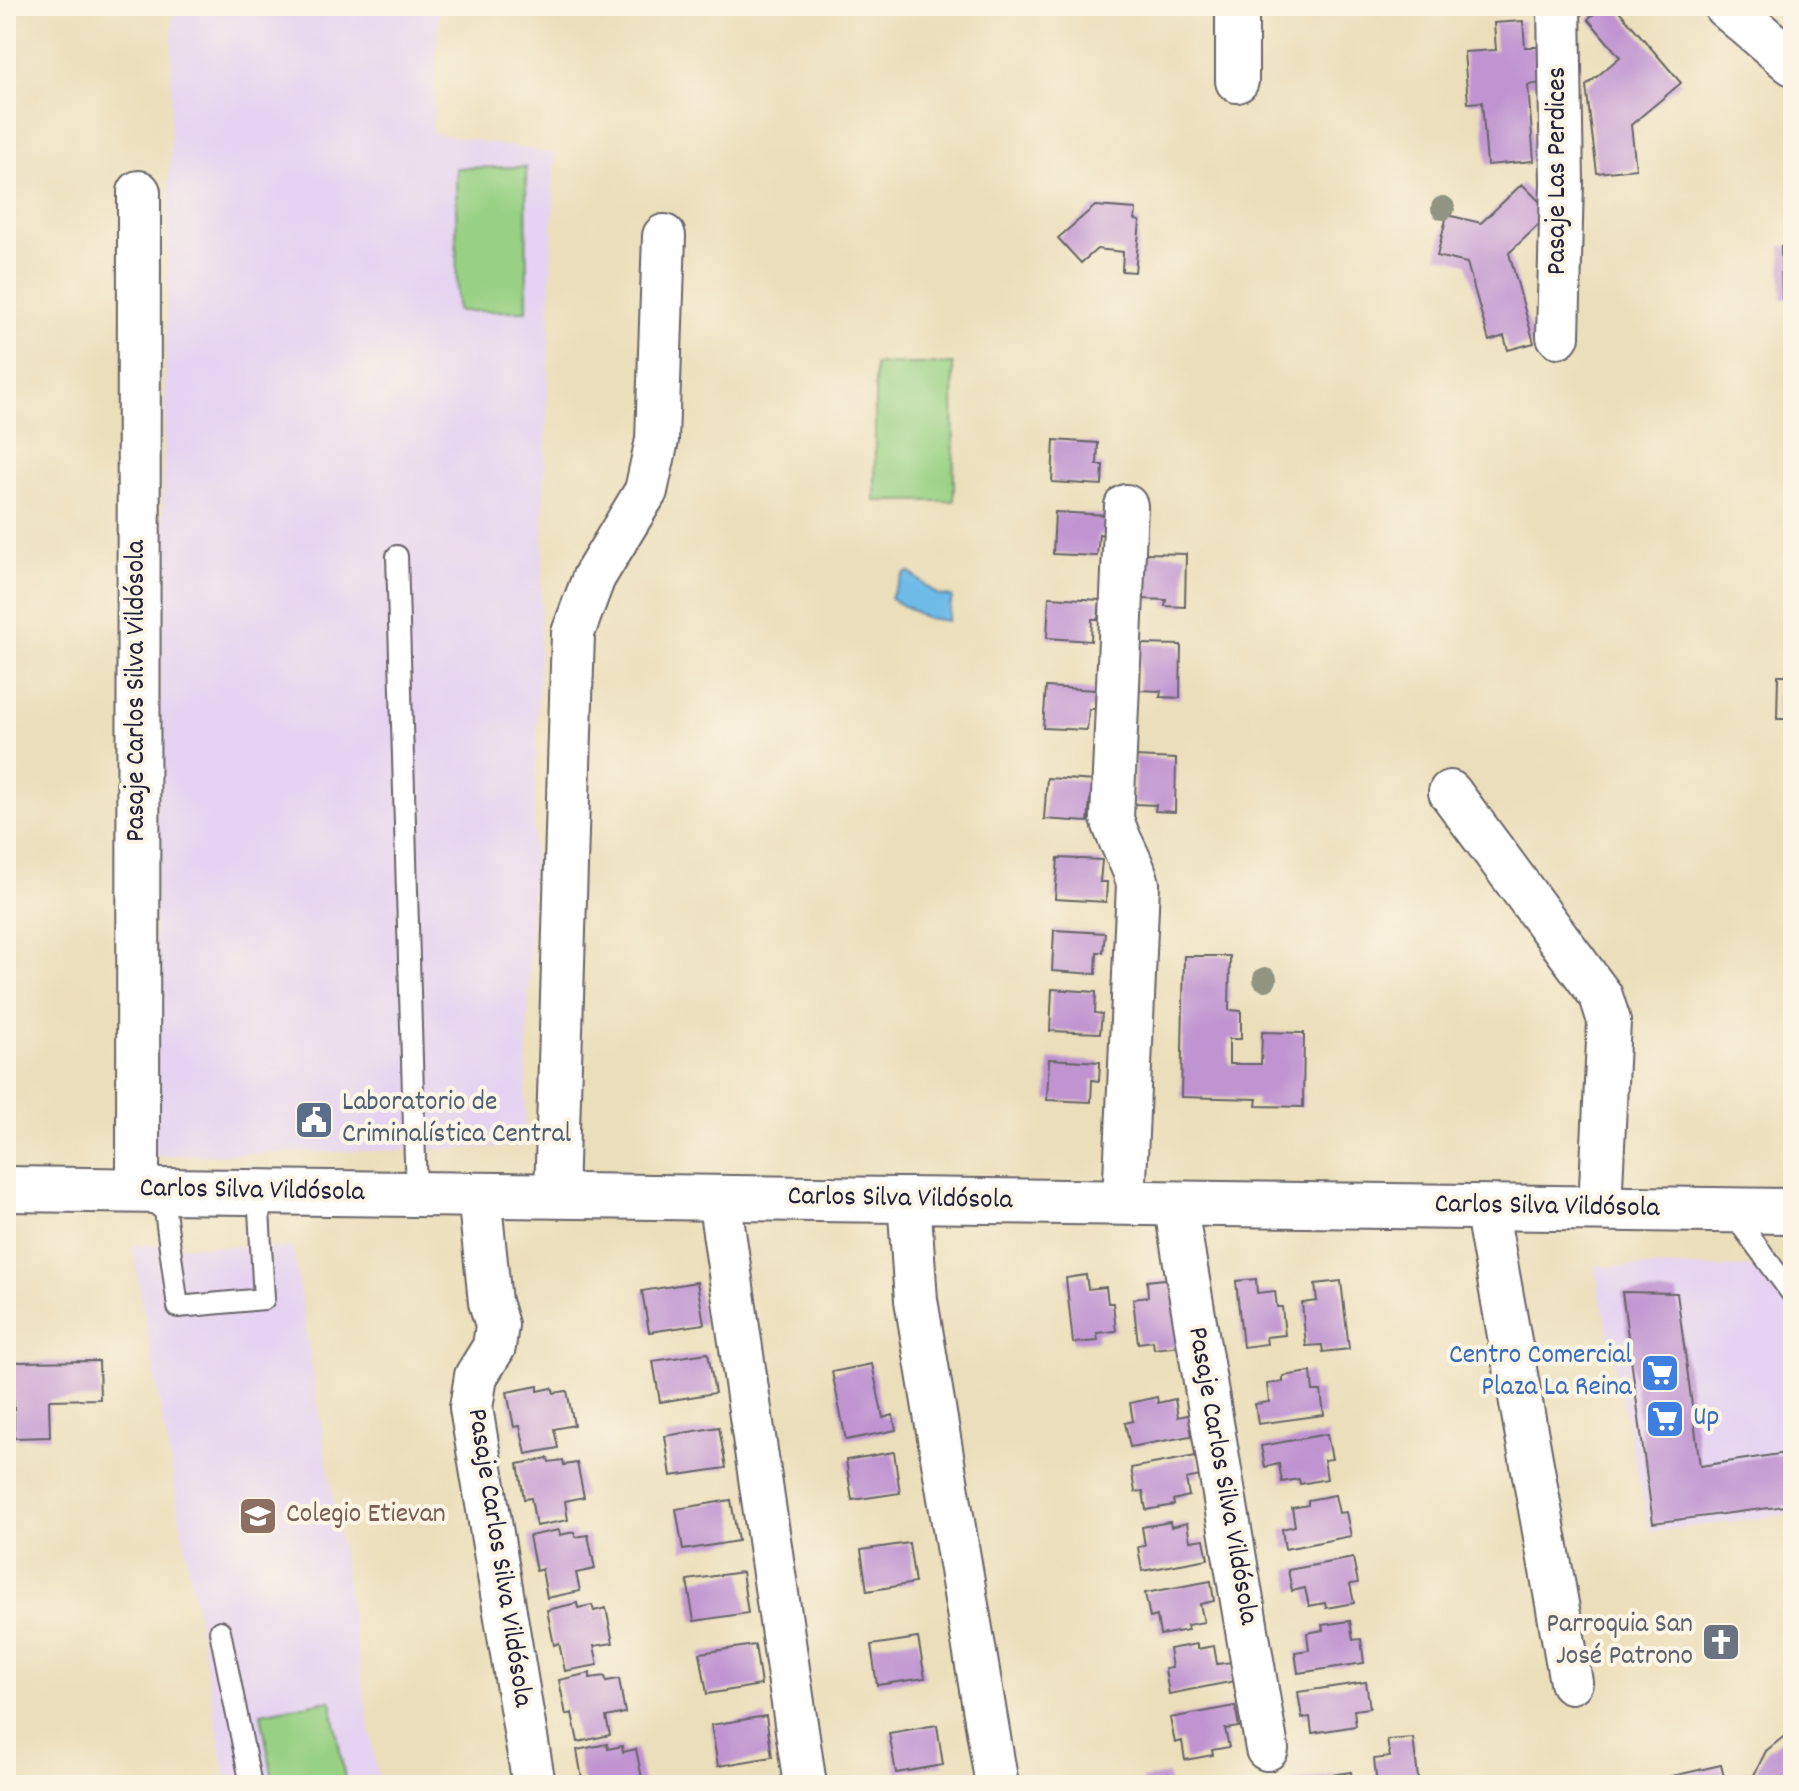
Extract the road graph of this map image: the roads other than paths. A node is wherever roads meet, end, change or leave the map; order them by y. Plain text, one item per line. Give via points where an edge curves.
1 (1237, 6) edge
2 (1559, 6) edge
3 (1726, 6) edge
4 (1793, 63) edge
5 (1237, 81) dead end
6 (139, 192) dead end
7 (664, 236) dead end
8 (1558, 336) dead end
9 (1126, 506) dead end
10 (397, 556) dead end
11 (1450, 792) dead end
12 (6, 1189) edge
13 (138, 1190) junction
14 (258, 1192) junction
15 (416, 1194) junction
16 (479, 1194) junction
17 (556, 1196) junction
18 (719, 1198) junction
19 (909, 1199) junction
20 (1124, 1202) junction
21 (1175, 1203) junction
22 (1486, 1207) junction
23 (1600, 1207) junction
24 (1730, 1210) junction
25 (1793, 1211) edge
26 (1793, 1295) edge
27 (220, 1631) dead end
28 (1571, 1682) dead end
29 (1267, 1749) dead end
30 (251, 1785) edge
31 (534, 1785) edge
32 (805, 1785) edge
33 (997, 1785) edge

1 - 5 street
2 - 8 street, Pasaje Las Perdices
3 - 4 street
6 - 13 street, Pasaje Carlos Silva Vildósola
7 - 17 street via 657,440 646,491 594,577 573,633
9 - 20 street via 1112,818 1138,884
10 - 15 lane
11 - 23 street via 1601,996 1609,1021
12 - 13 street, Carlos Silva Vildósola
13 - 14 street, Carlos Silva Vildósola
13 - 14 lane via 165,1211 178,1307 264,1299
14 - 15 street, Carlos Silva Vildósola
15 - 16 street, Carlos Silva Vildósola
16 - 17 street, Carlos Silva Vildósola
16 - 31 street, Pasaje Carlos Silva Vildósola via 497,1325 494,1347 476,1376 471,1408
17 - 18 street, Carlos Silva Vildósola
18 - 19 street, Carlos Silva Vildósola
18 - 32 street
19 - 20 street, Carlos Silva Vildósola
19 - 33 street via 916,1300
20 - 21 street, Carlos Silva Vildósola
21 - 22 street, Carlos Silva Vildósola
21 - 29 street, Pasaje Carlos Silva Vildósola
22 - 23 street, Carlos Silva Vildósola
22 - 28 street
23 - 24 street, Carlos Silva Vildósola
24 - 25 street, Carlos Silva Vildósola
24 - 26 lane
27 - 30 lane

